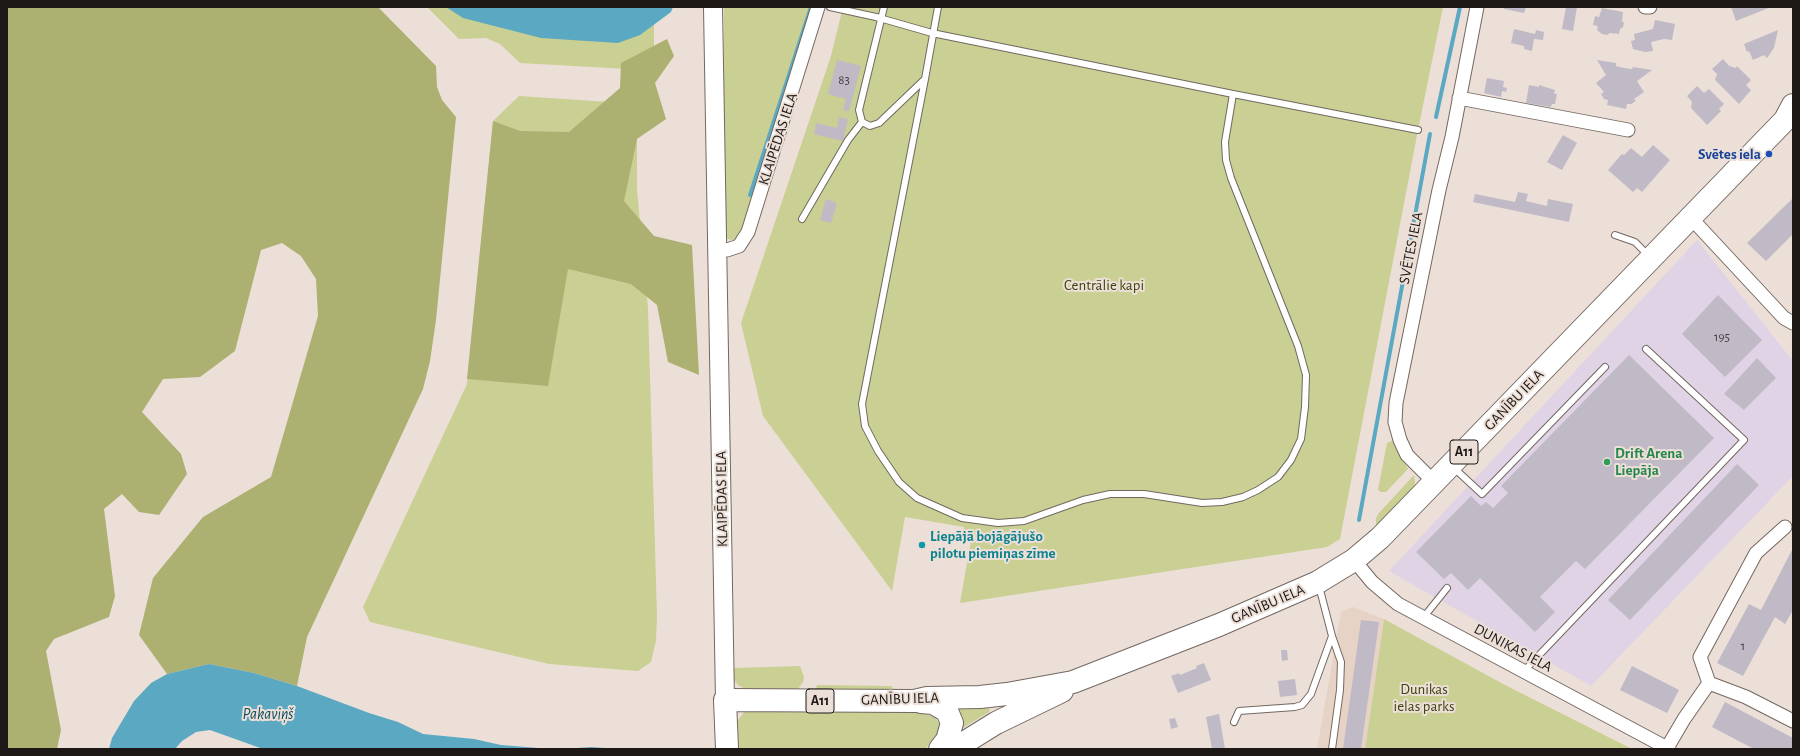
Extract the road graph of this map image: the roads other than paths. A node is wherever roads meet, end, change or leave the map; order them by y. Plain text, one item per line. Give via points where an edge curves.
1 (713, 7) edge
2 (818, 7) edge
3 (830, 7) edge
4 (884, 7) edge
5 (938, 7) edge
6 (1477, 7) edge
7 (1645, 7) edge
8 (1650, 7) edge
9 (881, 19) junction
10 (932, 33) junction
11 (926, 79) junction
12 (1233, 94) junction
13 (1459, 98) junction
14 (1790, 114) edge
15 (862, 122) junction
16 (1418, 130) dead end
17 (1628, 130) dead end
18 (1691, 218) junction
19 (802, 219) dead end
20 (1615, 235) dead end
21 (717, 248) junction
22 (1652, 258) junction
23 (1793, 323) edge
24 (1646, 350) dead end
25 (1605, 366) dead end
26 (1451, 466) junction
27 (1435, 483) junction
28 (1785, 527) dead end
29 (1354, 560) junction
30 (1318, 582) junction
31 (1448, 588) dead end
32 (1423, 618) junction
33 (1332, 636) junction
34 (1523, 672) junction
35 (1073, 682) junction
36 (1709, 683) junction
37 (725, 700) junction
38 (914, 701) junction
39 (1793, 721) edge
40 (1234, 722) dead end
41 (727, 749) edge
42 (940, 749) edge
43 (954, 749) edge
44 (1332, 749) edge
45 (1668, 749) edge

1 - 21 main road, KLAIPĒDAS IELA
2 - 21 street, KLAIPĒDAS IELA via 748,232 740,246 727,250
3 - 9 lane
4 - 9 lane
5 - 10 lane
6 - 13 street, SVĒTES IELA
7 - 8 street
9 - 10 lane
9 - 15 lane via 859,110
10 - 11 lane
10 - 12 lane
11 - 12 lane via 866,381 862,404 865,426 878,451 900,482 917,498 962,518 998,523 1024,521 1083,500 1110,494 1144,494 1202,503 1222,502 1258,490 1278,477 1291,460 1301,439 1306,375 1298,346 1226,160 1224,142
11 - 15 lane via 879,123 870,126
12 - 16 lane
13 - 17 street
13 - 27 street, SVĒTES IELA via 1396,403 1395,422 1407,455
14 - 18 highway, GANĪBU IELA / A11
15 - 19 lane via 848,140
18 - 22 highway, GANĪBU IELA / A11
18 - 23 street via 1784,318
20 - 22 lane via 1635,242
21 - 37 main road, KLAIPĒDAS IELA
22 - 26 highway, GANĪBU IELA / A11
24 - 34 lane via 1744,440
25 - 26 lane via 1482,494
26 - 27 highway, GANĪBU IELA / A11
27 - 29 highway, GANĪBU IELA / A11
28 - 36 street via 1756,553 1700,657
29 - 30 highway, GANĪBU IELA / A11
29 - 32 street, DUNIKAS IELA via 1372,582 1398,604
30 - 33 lane
30 - 35 highway, GANĪBU IELA / A11 via 1219,625
31 - 32 lane
32 - 34 street, DUNIKAS IELA
33 - 40 lane via 1311,694 1302,704 1295,707 1240,712
33 - 44 lane via 1341,662
34 - 45 street, DUNIKAS IELA
35 - 38 highway, GANĪBU IELA / A11 via 1007,694
35 - 43 highway, GANĪBU IELA / A11 via 1066,690 996,723
36 - 39 street via 1746,697
36 - 45 street via 1684,719
37 - 38 highway, GANĪBU IELA / A11
37 - 41 highway, KLAIPĒDAS IELA
38 - 42 highway via 933,703 947,711 952,723 947,740

